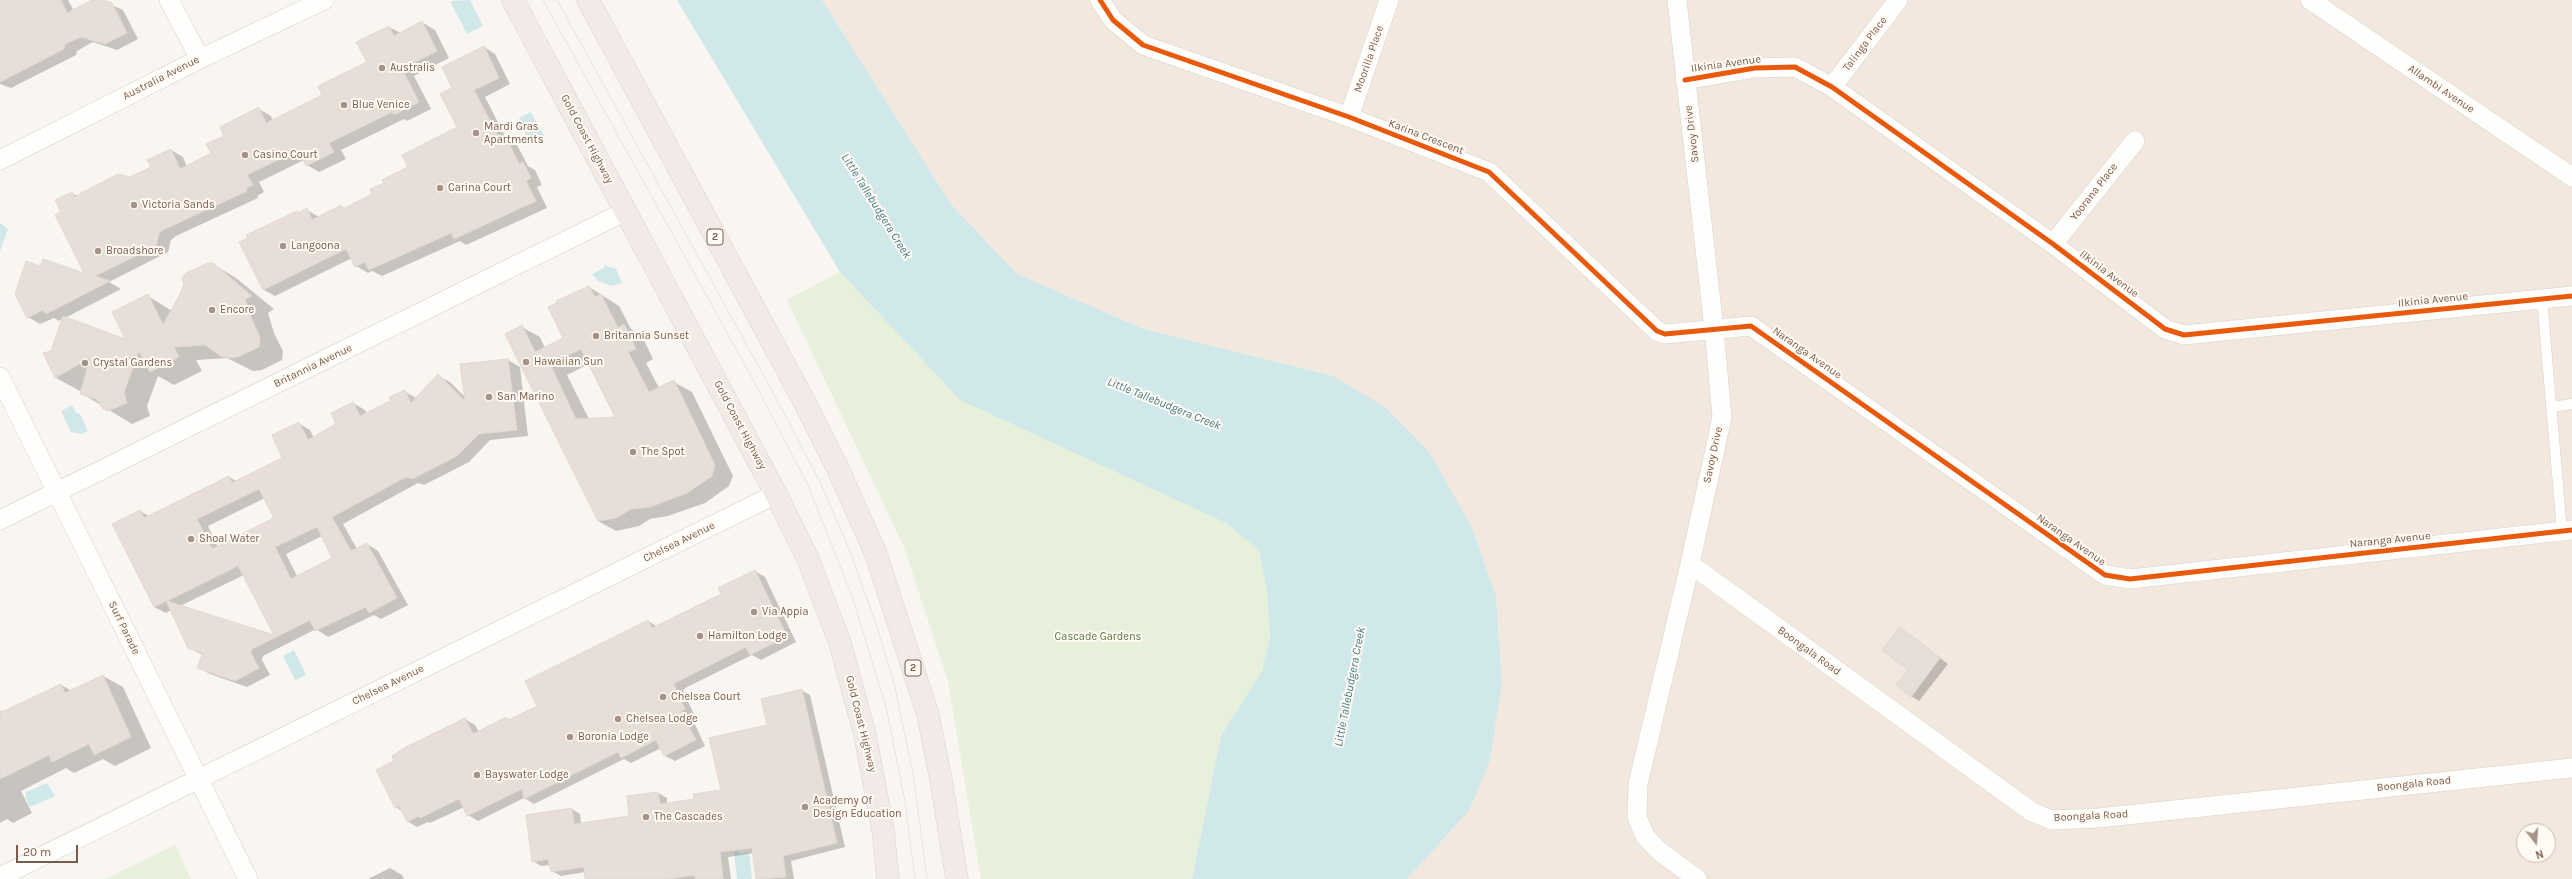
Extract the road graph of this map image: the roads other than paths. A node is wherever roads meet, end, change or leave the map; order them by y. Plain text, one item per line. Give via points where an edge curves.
1 (169, 0) edge
2 (324, 0) edge
3 (512, 0) edge
4 (588, 0) edge
5 (1100, 0) edge
6 (1389, 0) edge
7 (1677, 0) edge
8 (1898, 0) edge
9 (2310, 0) edge
10 (200, 59) junction
11 (1685, 80) junction
12 (1832, 87) junction
13 (1349, 118) junction
14 (2135, 140) dead end
15 (0, 160) edge
16 (2572, 177) edge
17 (626, 211) junction
18 (2053, 244) junction
19 (2572, 296) edge
20 (2542, 299) junction
21 (1714, 329) junction
22 (0, 377) edge
23 (2572, 404) edge
24 (2552, 407) junction
25 (56, 492) junction
26 (776, 494) junction
27 (0, 520) edge
28 (2567, 531) edge
29 (1690, 564) junction
30 (2572, 768) edge
31 (198, 778) junction
32 (0, 877) edge
33 (248, 879) edge
34 (888, 879) edge
35 (957, 879) edge
36 (1697, 879) edge

1 - 10 street
2 - 10 street, Australia Avenue
3 - 17 highway, Gold Coast Highway
4 - 35 highway, 2 via 804,401 876,554 928,716
5 - 13 street, Karina Crescent via 1112,20 1144,44
6 - 13 street, Moorilla Place
7 - 11 street, Savoy Drive
8 - 12 street, Talinga Place
9 - 16 street, Allambi Avenue
10 - 15 street, Australia Avenue
11 - 12 street, Ilkinia Avenue via 1755,68 1795,67
11 - 21 street, Savoy Drive
12 - 18 street, Ilkinia Avenue
13 - 21 street, Karina Crescent via 1489,172 1657,331 1665,334
14 - 18 street, Yoorana Place
17 - 25 street, Britannia Avenue
17 - 26 highway, Gold Coast Highway
18 - 20 street, Ilkinia Avenue via 2165,329 2184,335
19 - 20 street, Ilkinia Avenue
20 - 24 lane
21 - 28 street, Naranga Avenue via 1751,326 2105,575 2130,579
21 - 29 street, Savoy Drive via 1722,417
22 - 25 street, Surf Parade
23 - 24 lane
24 - 28 lane
25 - 27 street, Britannia Avenue
25 - 31 street, Surf Parade
26 - 31 street, Chelsea Avenue
26 - 34 highway, Gold Coast Highway via 823,598 852,685 874,776
29 - 30 street, Boongala Road via 2032,812 2052,820 2098,818
29 - 36 street, Savoy Drive via 1638,784 1637,817 1645,836 1659,851
31 - 32 street, Chelsea Avenue
31 - 33 street, Surf Parade

